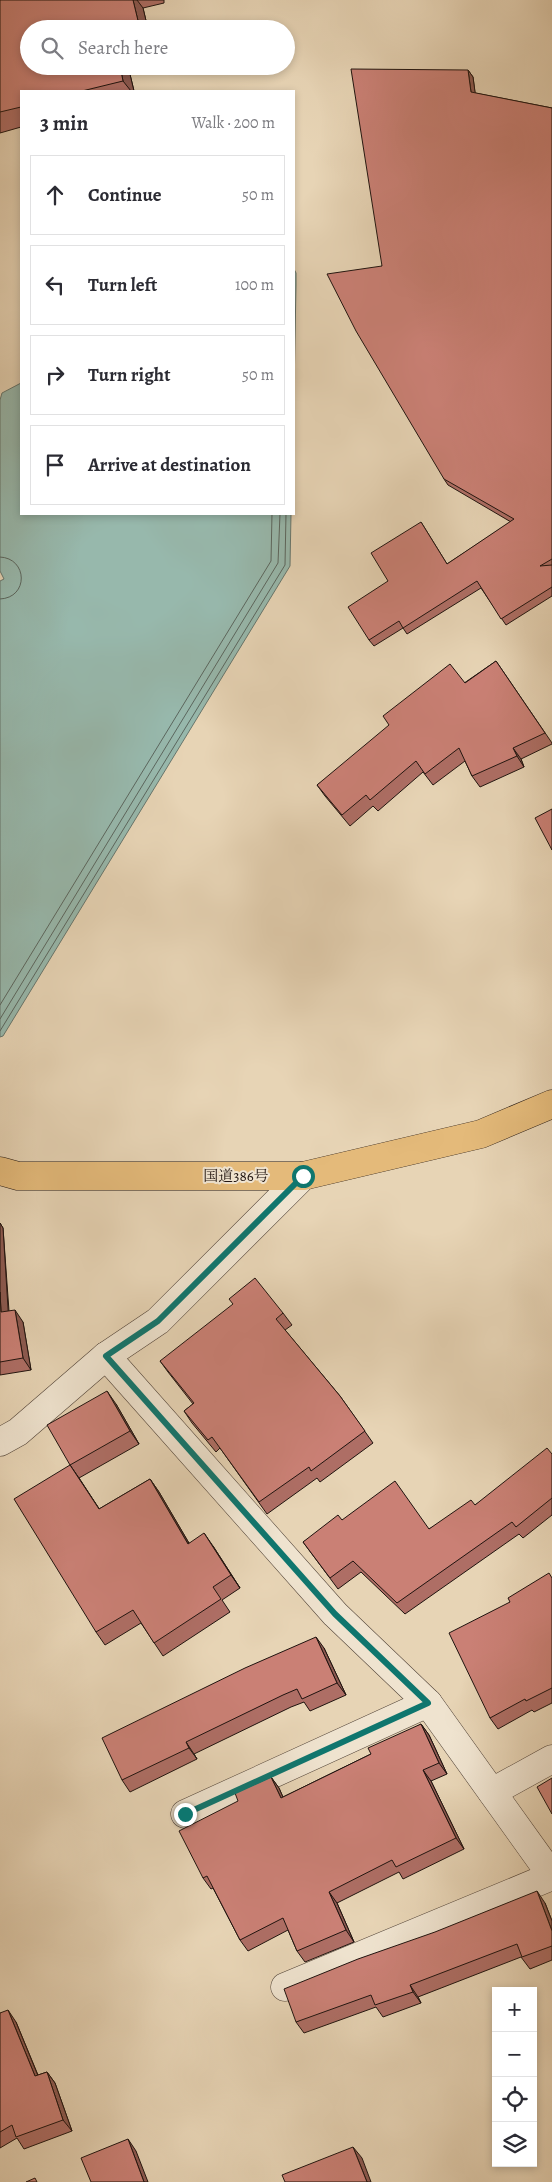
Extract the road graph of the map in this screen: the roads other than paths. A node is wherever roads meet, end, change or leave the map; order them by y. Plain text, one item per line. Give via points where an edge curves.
1 (552, 1104) edge
2 (0, 1171) edge
3 (303, 1176) junction
4 (106, 1356) junction
5 (0, 1442) edge
6 (428, 1703) junction
7 (552, 1759) edge
8 (492, 1792) junction
9 (185, 1814) dead end
10 (552, 1876) edge
11 (285, 1987) edge

1 - 3 highway, 国道386号 via 481,1134
2 - 3 highway, 国道386号 via 18,1176
3 - 4 street via 158,1321
4 - 5 street via 18,1432
4 - 6 street via 335,1614
6 - 8 street
6 - 9 street
7 - 8 street
8 - 10 street
10 - 11 street

